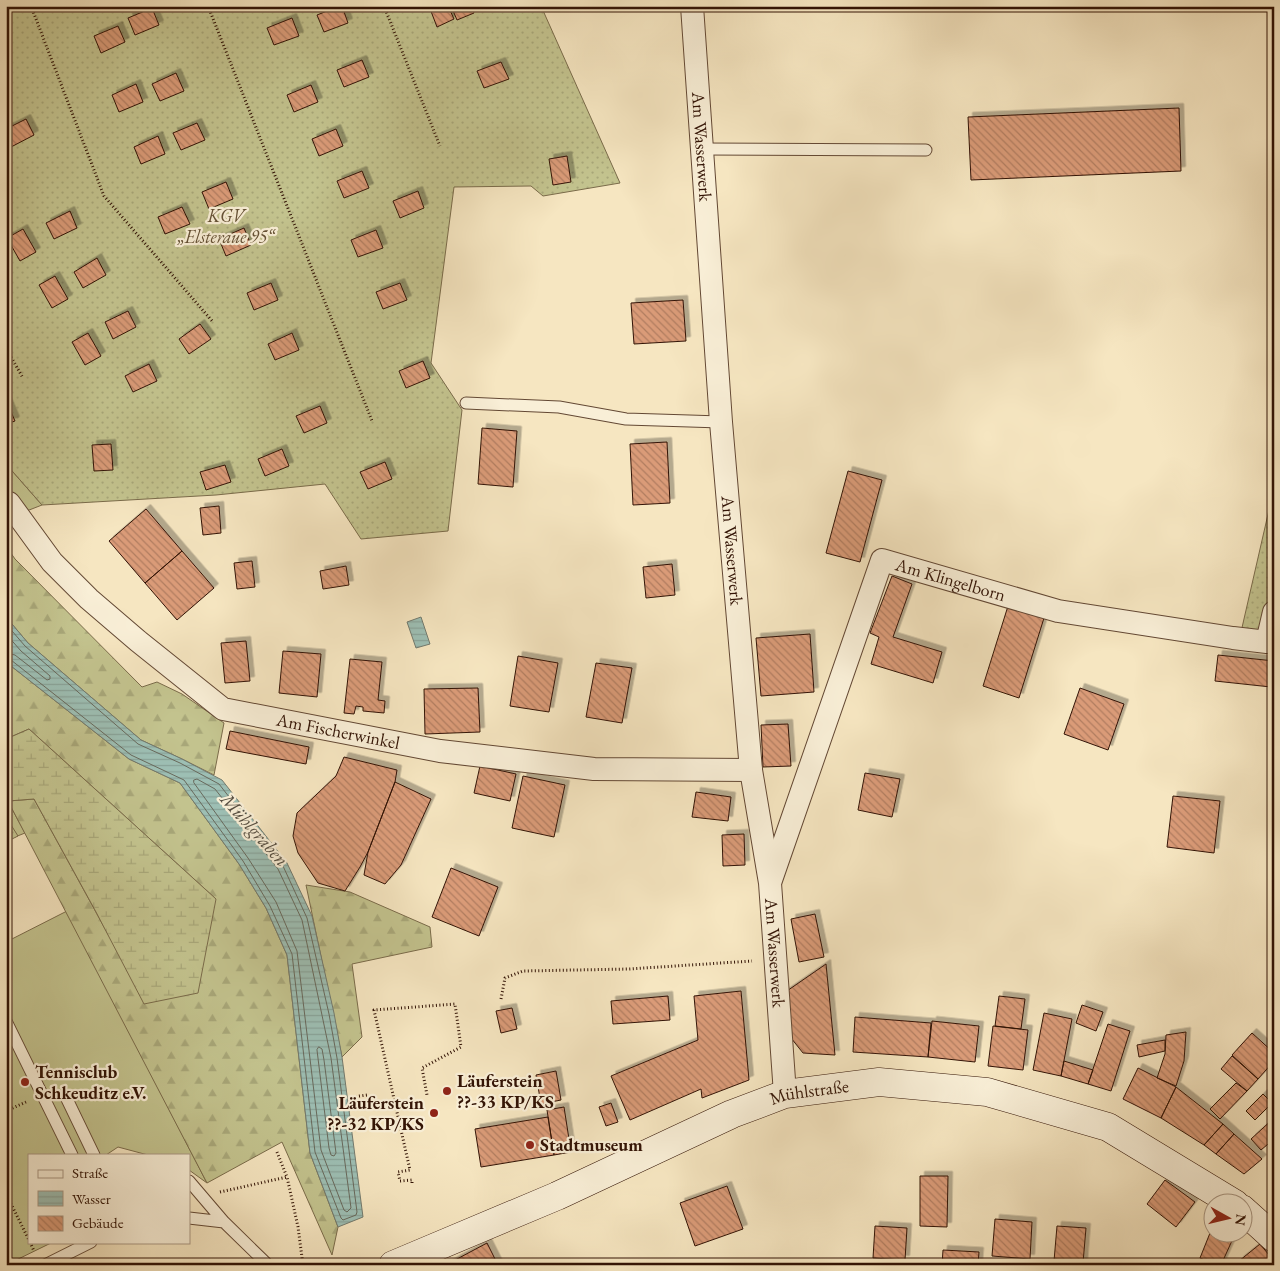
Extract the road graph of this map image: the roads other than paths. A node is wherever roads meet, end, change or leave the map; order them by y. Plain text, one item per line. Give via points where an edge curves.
1 (692, 6) edge
2 (703, 149) junction
3 (926, 150) dead end
4 (466, 402) dead end
5 (721, 422) junction
6 (9, 503) dead end
7 (1274, 612) edge
8 (1270, 643) edge
9 (751, 770) junction
10 (770, 883) junction
11 (6, 1022) edge
12 (786, 1094) junction
13 (65, 1095) dead end
14 (72, 1154) edge
15 (94, 1154) edge
16 (190, 1183) edge
17 (1219, 1194) edge
18 (190, 1218) edge
19 (1252, 1218) edge
20 (224, 1222) junction
21 (1274, 1238) edge
22 (87, 1244) edge
23 (45, 1265) edge
24 (268, 1265) edge
25 (393, 1265) edge

1 - 2 street, Am Wasserwerk
2 - 3 lane
2 - 5 street, Am Wasserwerk
4 - 5 lane via 558,407 626,419
5 - 9 street, Am Wasserwerk
6 - 9 street, Am Fischerwinkel via 52,562 89,599 223,709 440,751 498,758 594,769
7 - 8 street, Am Klingelborn
8 - 10 street, Am Klingelborn via 1058,611 882,560
9 - 10 street, Am Wasserwerk
10 - 12 street, Am Wasserwerk
11 - 14 lane
12 - 17 street, Mühlstraße via 879,1082 988,1092 1108,1127
12 - 25 street, Mühlstraße via 732,1114 557,1196
13 - 15 lane
16 - 20 lane
18 - 20 lane
19 - 21 street
20 - 24 lane
22 - 23 lane

